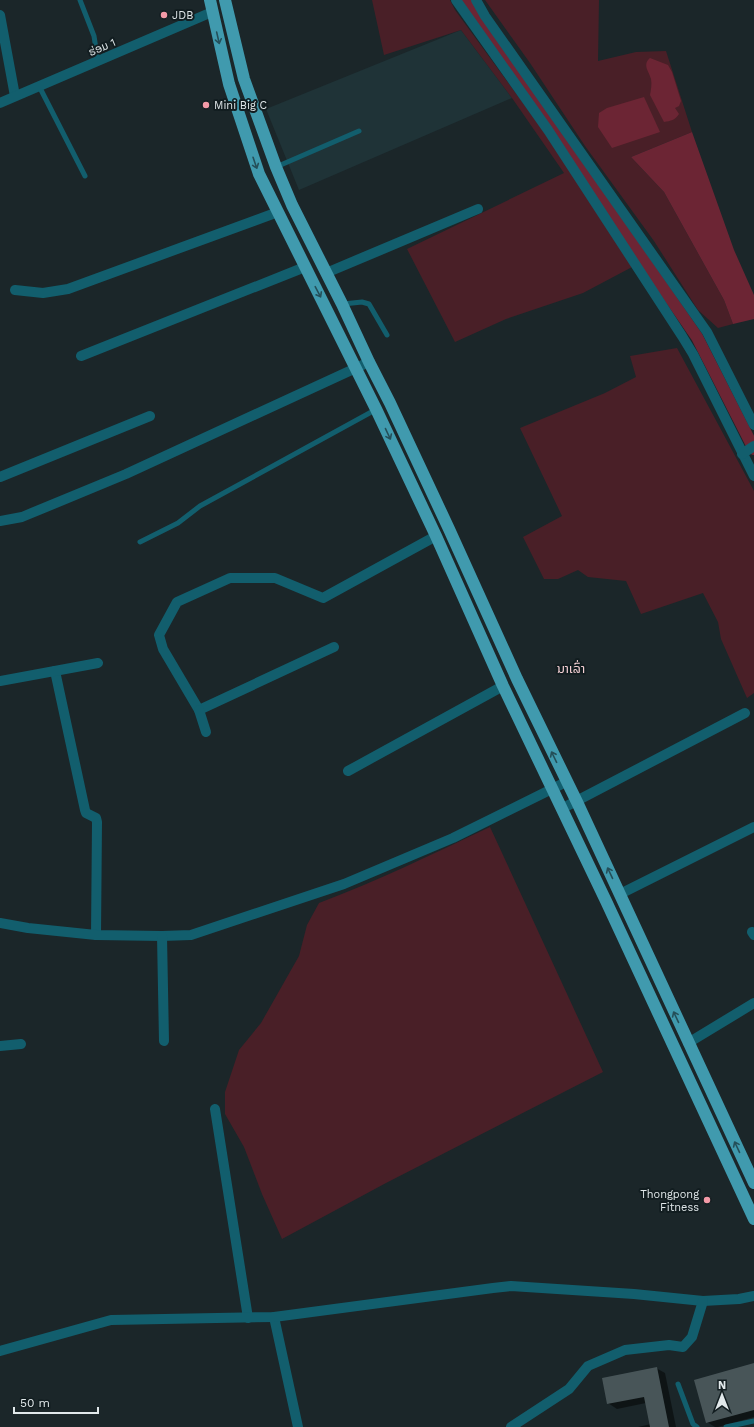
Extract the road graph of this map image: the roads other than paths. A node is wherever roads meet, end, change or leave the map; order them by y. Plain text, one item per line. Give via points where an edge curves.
1 (80, 0) edge
2 (210, 0) edge
3 (225, 0) edge
4 (456, 0) edge
5 (476, 0) edge
6 (212, 12) junction
7 (0, 15) edge
8 (98, 62) junction
9 (39, 86) junction
10 (15, 96) junction
11 (0, 103) edge
12 (359, 131) dead end
13 (276, 167) junction
14 (85, 176) dead end
15 (478, 209) dead end
16 (278, 212) junction
17 (305, 267) junction
18 (326, 274) junction
19 (15, 290) dead end
20 (342, 304) junction
21 (387, 335) dead end
22 (81, 356) dead end
23 (369, 362) junction
24 (355, 368) junction
25 (376, 409) junction
26 (150, 416) dead end
27 (754, 425) edge
28 (754, 446) edge
29 (742, 454) junction
30 (754, 476) edge
31 (0, 477) edge
32 (0, 521) edge
33 (436, 536) junction
34 (140, 542) dead end
35 (334, 647) dead end
36 (98, 663) dead end
37 (55, 672) junction
38 (0, 681) edge
39 (503, 686) junction
40 (199, 710) junction
41 (745, 713) dead end
42 (206, 732) dead end
43 (348, 770) dead end
44 (566, 782) junction
45 (553, 789) junction
46 (577, 802) junction
47 (563, 808) junction
48 (754, 827) edge
49 (620, 894) junction
50 (0, 923) edge
51 (96, 935) junction
52 (162, 936) junction
53 (754, 1003) edge
54 (164, 1041) dead end
55 (688, 1043) junction
56 (21, 1044) dead end
57 (0, 1046) edge
58 (215, 1109) dead end
59 (754, 1183) edge
60 (754, 1219) edge
61 (754, 1296) edge
62 (702, 1301) junction
63 (274, 1317) junction
64 (248, 1318) junction
65 (0, 1351) edge
66 (678, 1384) dead end
67 (754, 1422) edge
68 (298, 1427) edge
69 (511, 1427) edge
70 (697, 1427) edge
71 (726, 1427) edge

1 - 8 lane via 94,36
2 - 6 highway
3 - 13 highway via 244,79
4 - 29 street via 548,130 682,336
5 - 27 street via 707,332
6 - 8 street, ຮ່ອມ 1
6 -> 16 highway via 229,84 259,174
7 - 10 street
8 - 9 street, ຮ່ອມ 1
9 - 10 street, ຮ່ອມ 1
9 - 14 lane
10 - 11 street, ຮ່ອມ 1
12 - 13 lane
13 - 18 highway via 292,206
15 - 18 street
16 - 17 highway
16 - 19 street via 68,289 43,293
17 - 22 street
17 -> 24 highway
18 - 20 highway
20 - 21 lane via 369,304
20 - 23 highway
23 - 24 street
44 -> 23 highway
24 - 25 highway
24 - 32 street via 126,474 22,517
25 -> 33 highway
25 - 34 lane via 200,506 178,523
26 - 31 street
28 - 29 street
29 - 30 street
33 - 39 highway
33 - 40 street via 323,598 275,578 230,578 177,602 159,635 164,649
35 - 40 street
36 - 37 street
37 - 38 street
37 - 51 street via 85,810 96,818 97,822
39 - 43 street
39 - 45 highway
40 - 42 street
41 - 46 street
44 - 45 street
44 - 46 highway
45 - 47 highway
45 - 52 street via 453,838 344,884 191,935
46 - 47 street
49 -> 46 highway
47 - 60 highway
48 - 49 street
55 -> 49 highway
50 - 51 street
51 - 52 street
52 - 54 street
53 - 55 street
59 -> 55 highway
56 - 57 street
58 - 64 street
61 - 62 street
62 - 63 street via 511,1286
62 - 69 street via 692,1337 683,1347 669,1345 625,1350 588,1366 569,1389
63 - 64 street
63 - 68 street
64 - 65 street via 111,1320
66 - 70 lane via 693,1424
67 - 71 lane

